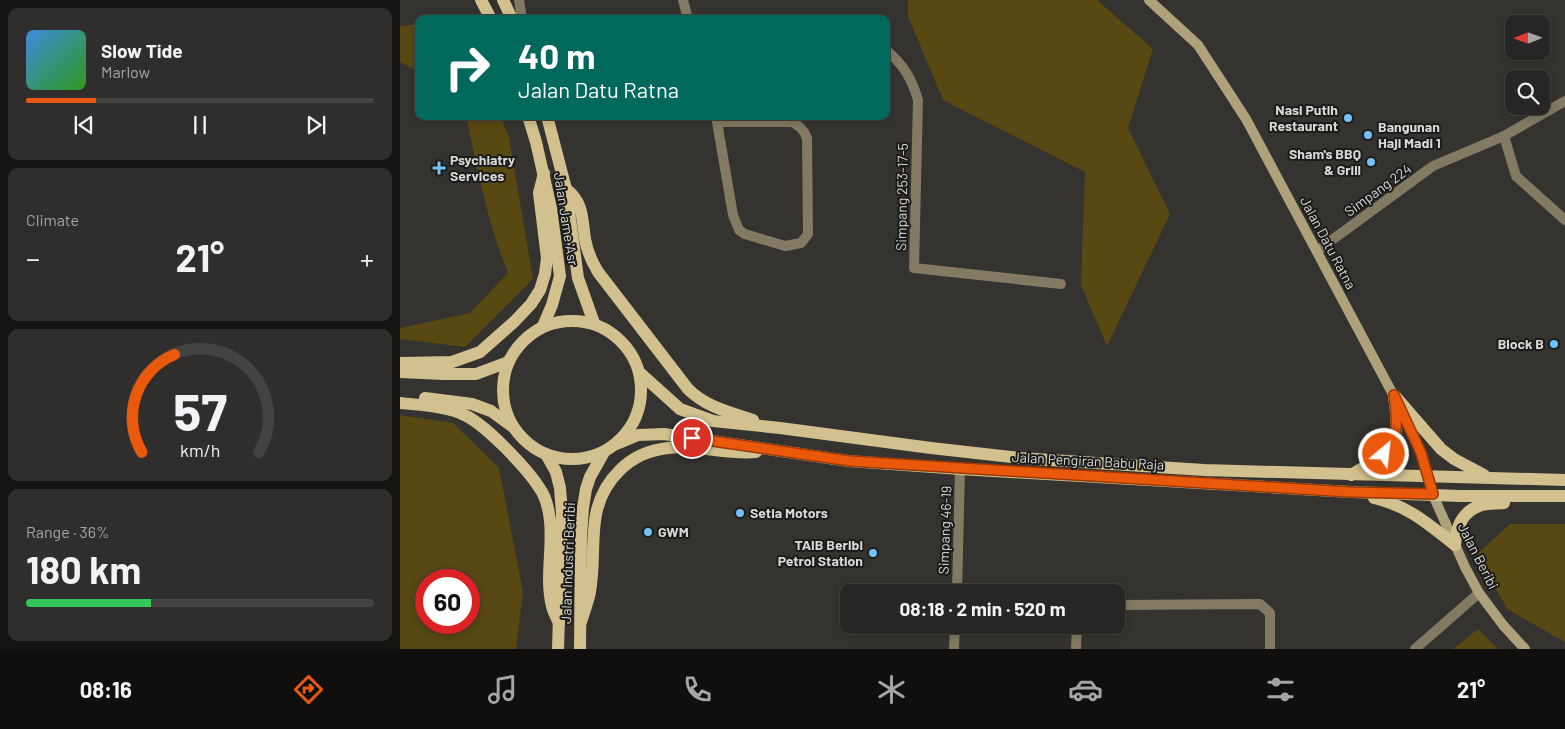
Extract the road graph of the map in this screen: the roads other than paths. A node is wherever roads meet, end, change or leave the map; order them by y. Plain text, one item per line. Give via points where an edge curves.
1 (481, 0) edge
2 (503, 0) edge
3 (519, 0) edge
4 (683, 0) edge
5 (1149, 0) edge
6 (490, 15) edge
7 (510, 15) edge
8 (521, 15) edge
9 (687, 15) edge
10 (890, 54) edge
11 (1565, 101) edge
12 (529, 120) edge
13 (548, 120) edge
14 (717, 120) edge
15 (742, 120) edge
16 (1504, 136) junction
17 (544, 173) junction
18 (566, 188) junction
19 (1565, 220) edge
20 (1316, 251) junction
21 (1061, 284) dead end
22 (594, 323) junction
23 (543, 326) junction
24 (400, 362) edge
25 (508, 362) junction
26 (400, 372) edge
27 (640, 373) junction
28 (1394, 395) junction
29 (400, 396) edge
30 (400, 403) edge
31 (780, 428) junction
32 (515, 429) junction
33 (609, 449) junction
34 (775, 450) junction
35 (546, 454) junction
36 (960, 469) junction
37 (1351, 475) junction
38 (1429, 477) junction
39 (1487, 477) junction
40 (1565, 480) edge
41 (1350, 492) junction
42 (1433, 494) junction
43 (1561, 496) edge
44 (1455, 545) junction
45 (957, 584) edge
46 (1480, 593) junction
47 (1125, 605) edge
48 (581, 622) junction
49 (559, 623) junction
50 (955, 634) edge
51 (1077, 634) edge
52 (558, 649) edge
53 (580, 649) edge
54 (954, 649) edge
55 (1076, 649) edge
56 (1270, 649) edge
57 (1415, 649) edge
58 (1525, 649) edge

1 - 6 main road
2 - 7 main road
3 - 8 street
4 - 9 street
5 - 20 main road, Jalan Datu Ratna via 1198,46 1246,120
10 - 21 street, Simpang 253-17-5 via 905,69 918,100 914,268
11 - 16 street, Simpang 224
12 - 17 main road, Jalan Jame 'Asr
13 - 18 main road, Jalan Jame 'Asr
14 - 15 street via 733,214 739,230 785,246 801,243 808,234 807,138 792,122
16 - 19 street via 1516,176
16 - 20 street, Simpang 224 via 1433,166
17 - 23 main road, Jalan Jame 'Asr via 560,276
17 - 24 main road via 539,193 547,258 540,290 531,304 480,352 452,362
18 - 22 main road, Jalan Jame 'Asr via 578,278
18 - 31 main road via 580,204 588,251 598,272 688,389 707,404
20 - 28 main road, Jalan Datu Ratna
22 - 23 main road via 568,320
22 - 27 main road via 618,337 628,348
23 - 25 main road via 522,341
25 - 26 main road via 476,374
25 - 32 main road via 504,376 504,404
27 - 31 main road, Jalan Pengiran Babu Raja via 680,409 692,414 713,421
27 - 33 main road via 642,386 638,413 624,436
28 - 37 main road via 1397,428 1389,448
28 - 38 main road, Jalan Datu Ratna via 1412,430
28 - 39 main road via 1454,459
29 - 32 main road via 472,404 491,411
30 - 49 main road via 449,410 469,417 480,424 536,483 549,508 550,588
31 - 37 main road, Jalan Pengiran Babu Raja via 1020,458 1204,470
32 - 35 main road
33 - 34 main road, Jalan Pengiran Babu Raja via 638,435 664,434
33 - 35 main road via 575,459
33 - 48 main road, Jalan Industri Beribi via 590,477 586,489
34 - 36 main road, Jalan Pengiran Babu Raja via 850,461
34 - 48 main road via 741,454 666,448 646,453 625,466 612,478 599,500 594,517 590,592
35 - 49 main road, Jalan Industri Beribi via 556,472 562,513
36 - 41 main road, Jalan Pengiran Babu Raja
36 - 45 street, Simpang 46-19
37 - 38 main road, Jalan Pengiran Babu Raja
38 - 39 main road, Jalan Pengiran Babu Raja
38 - 42 main road, Jalan Datu Ratna
39 - 40 main road, Jalan Pengiran Babu Raja
41 - 42 main road, Jalan Pengiran Babu Raja
41 - 44 main road via 1405,508
42 - 43 main road, Jalan Pengiran Babu Raja
42 - 44 main road, Jalan Beribi
43 - 44 main road via 1479,506 1464,516 1458,526
44 - 46 main road, Jalan Beribi
46 - 57 street
46 - 58 main road, Jalan Beribi
47 - 56 street via 1260,604 1270,613
48 - 53 main road, Jalan Industri Beribi
49 - 52 main road, Jalan Industri Beribi
50 - 54 street
51 - 55 street

